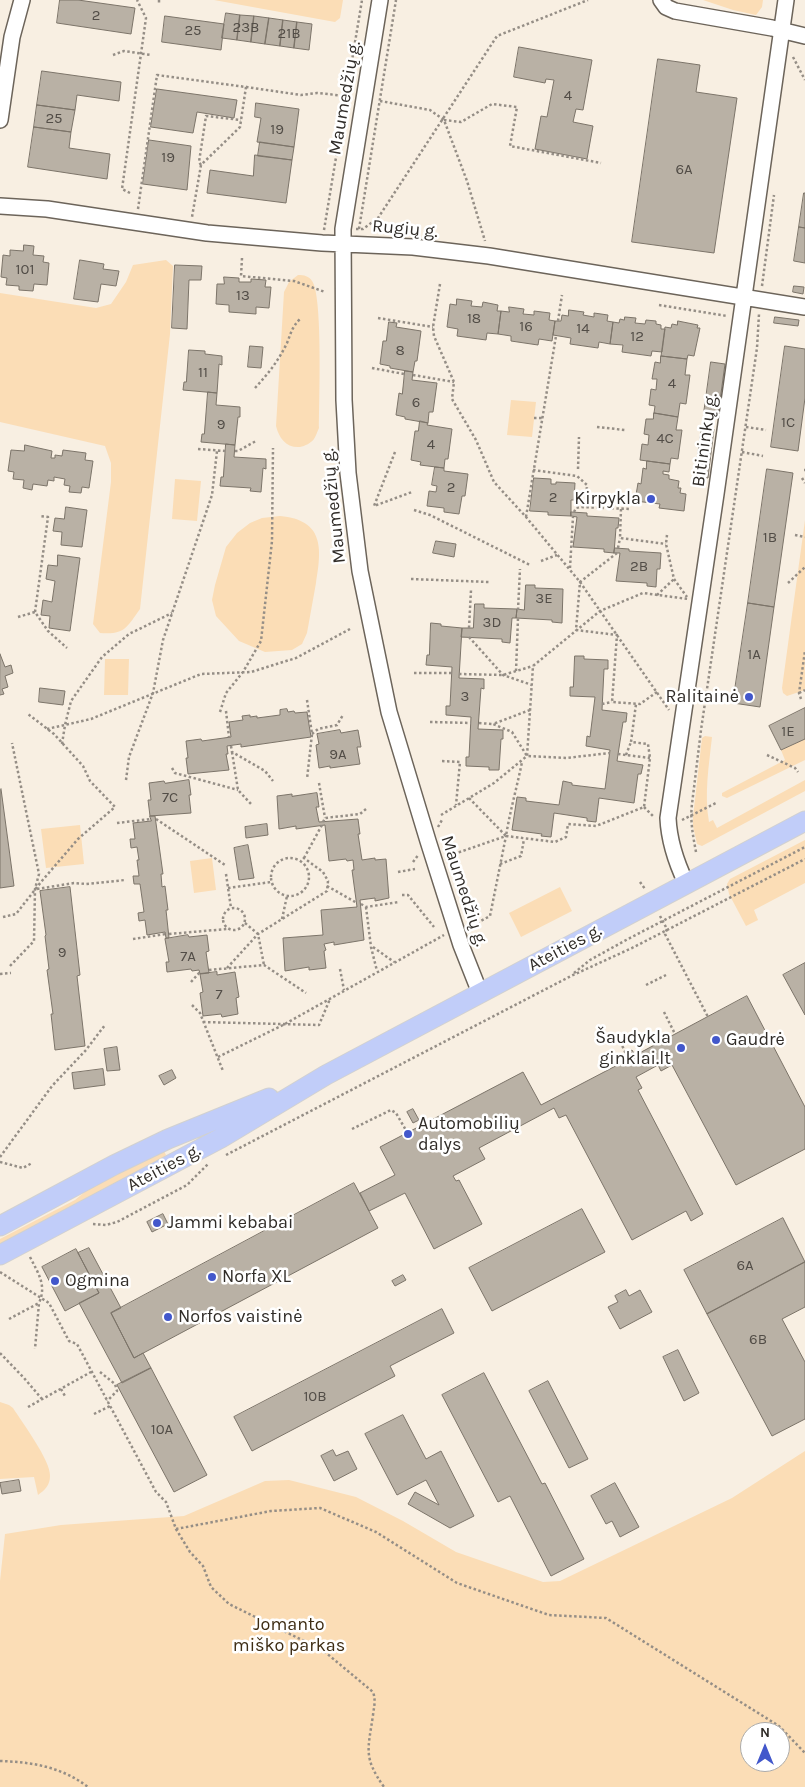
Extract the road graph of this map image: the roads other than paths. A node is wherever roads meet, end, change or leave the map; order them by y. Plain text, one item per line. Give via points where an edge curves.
1 (22, 0) edge
2 (380, 0) edge
3 (661, 0) edge
4 (786, 0) edge
5 (782, 31) junction
6 (805, 36) edge
7 (0, 120) edge
8 (0, 206) edge
9 (342, 243) junction
10 (745, 298) junction
11 (805, 307) edge
12 (805, 821) edge
13 (686, 883) junction
14 (480, 993) junction
15 (326, 1075) junction
16 (168, 1139) junction
17 (175, 1162) junction
18 (0, 1226) edge
19 (0, 1255) edge

1 - 7 street via 12,37
2 - 9 street, Maumedžių g. via 345,206
3 - 5 street via 675,11
4 - 5 street, Bitininkų g.
5 - 6 street
5 - 10 street, Bitininkų g.
8 - 9 street, Rugių g. via 207,233
9 - 10 street, Rugių g. via 489,256
9 - 14 street, Maumedžių g. via 348,474 360,571 389,712 456,930
10 - 11 street, Rugių g.
10 - 13 street, Bitininkų g. via 668,818 662,823
12 - 13 main road, Ateities g.
13 - 14 main road, Ateities g.
14 - 15 main road, Ateities g.
15 - 16 main road, Ateities g.
15 - 17 main road, Ateities g.
16 - 17 main road
16 - 18 main road, Ateities g.
17 - 19 main road, Ateities g.

